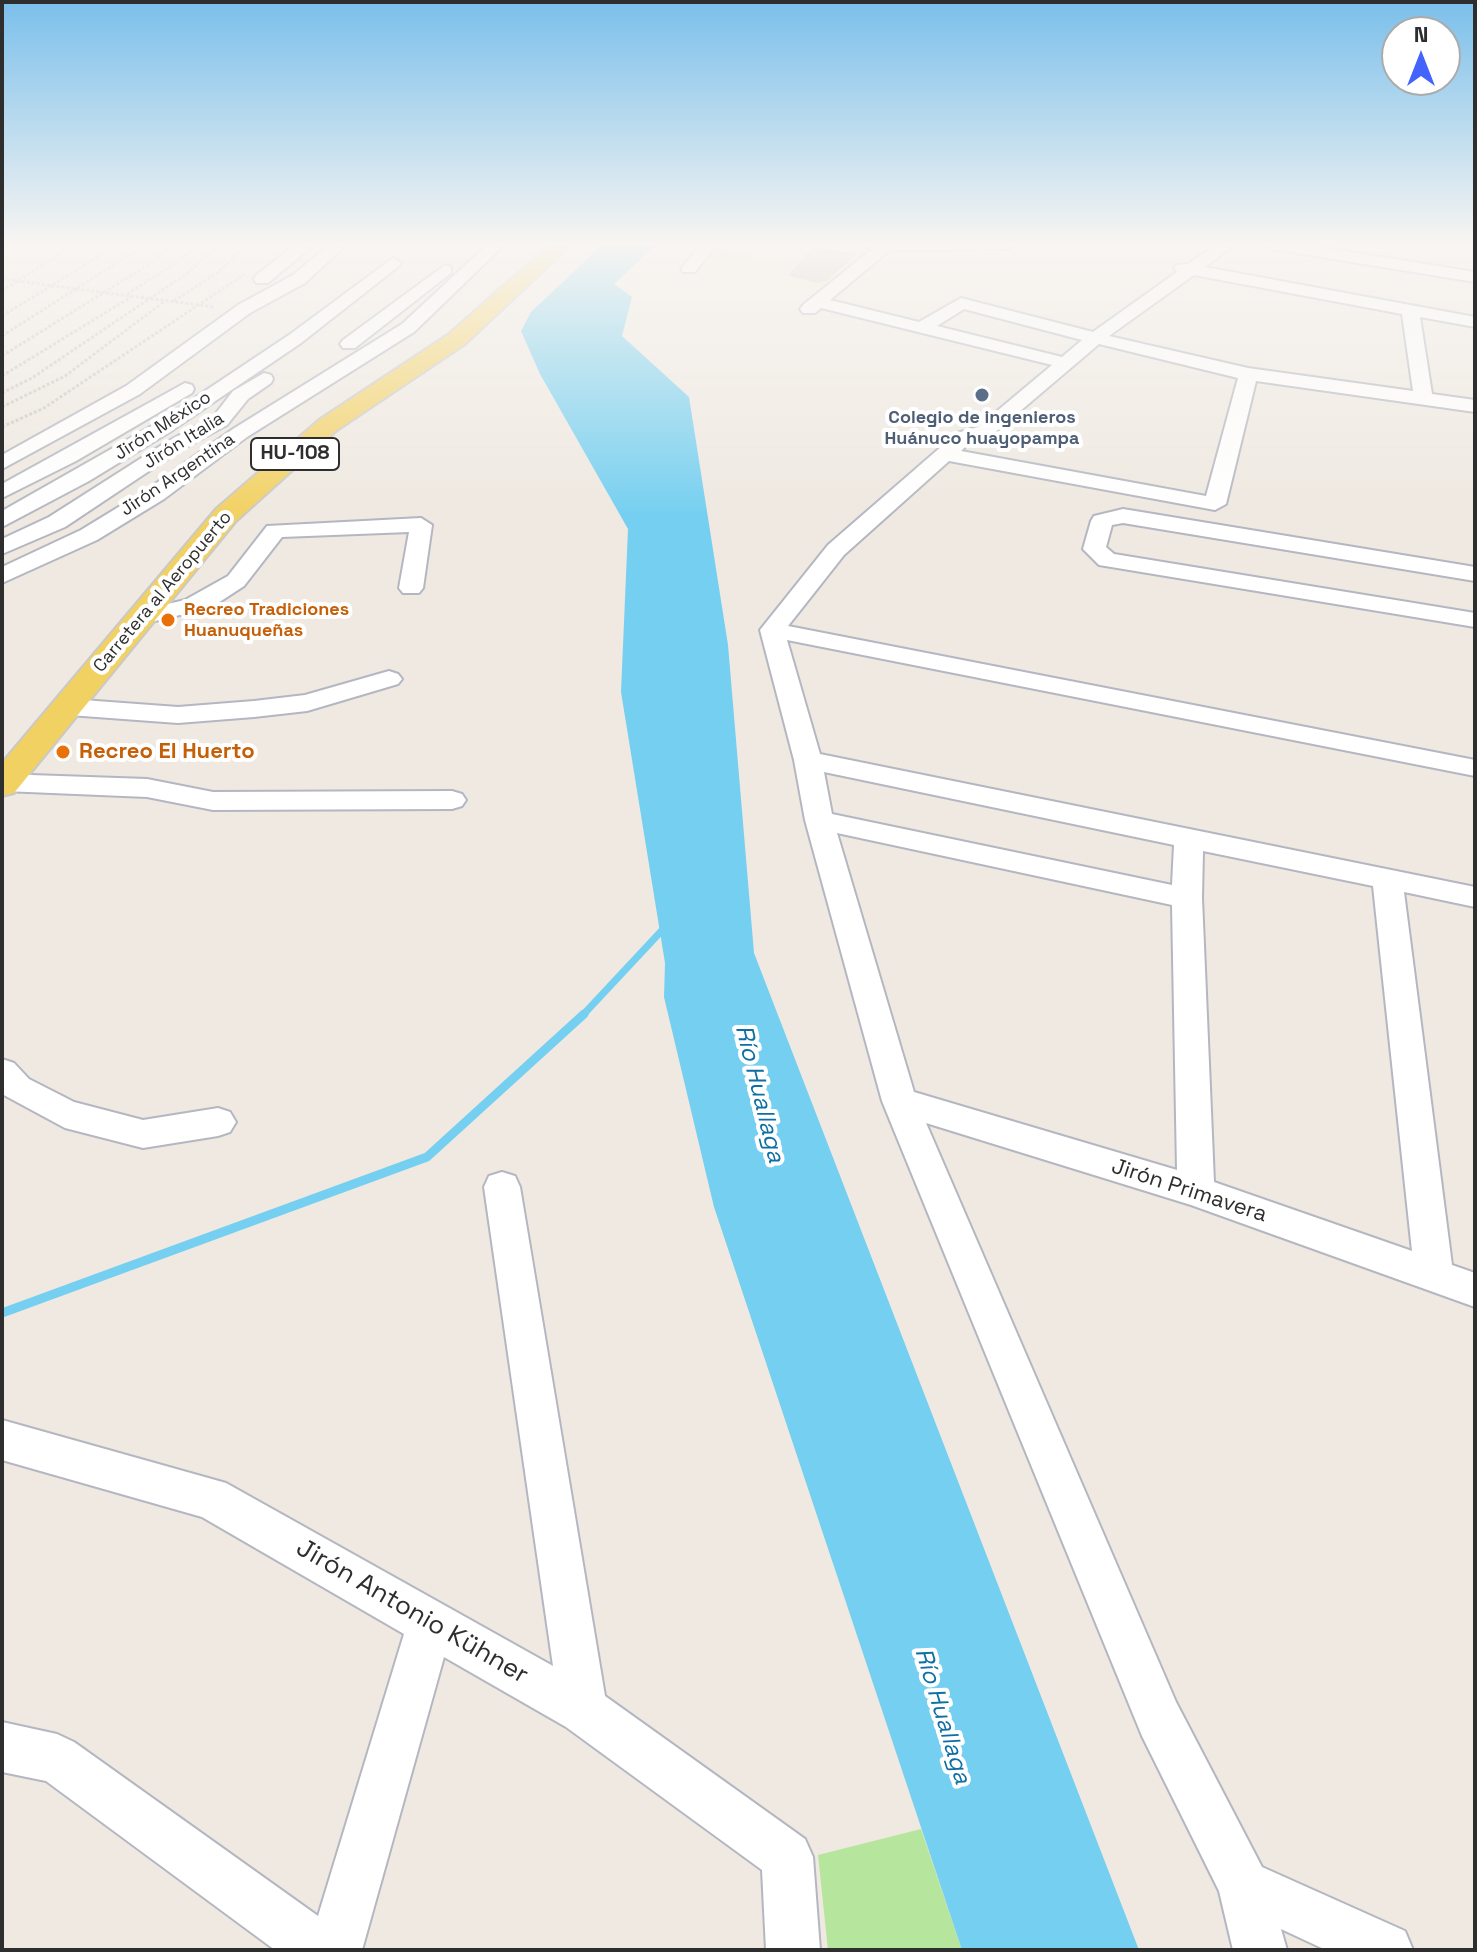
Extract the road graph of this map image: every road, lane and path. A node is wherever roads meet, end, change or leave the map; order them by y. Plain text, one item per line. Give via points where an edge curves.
1 (35, 335) edge
2 (68, 335) edge
3 (94, 335) edge
4 (119, 335) edge
5 (151, 335) edge
6 (178, 335) edge
7 (208, 335) edge
8 (267, 335) edge
9 (297, 335) edge
10 (332, 335) edge
11 (359, 335) edge
12 (397, 335) edge
13 (461, 335) edge
14 (951, 335) edge
15 (1088, 335) joint
16 (1414, 335) edge
17 (175, 337) dead end
18 (2, 356) edge
19 (1055, 361) junction
20 (1248, 374) junction
21 (2, 376) edge
22 (2, 393) edge
23 (1423, 398) junction
24 (1475, 406) edge
25 (2, 407) edge
26 (2, 427) edge
27 (240, 433) junction
28 (955, 446) junction
29 (2, 463) edge
30 (2, 492) edge
31 (2, 520) edge
32 (2, 547) edge
33 (1336, 550) junction
34 (1398, 561) junction
35 (5, 570) edge
36 (1471, 573) edge
37 (411, 588) dead end
38 (1341, 598) junction
39 (1406, 609) junction
40 (138, 618) junction
41 (1473, 620) edge
42 (772, 630) junction
43 (389, 679) dead end
44 (69, 707) junction
45 (808, 760) junction
46 (1475, 768) edge
47 (3, 784) edge
48 (452, 800) dead end
49 (819, 820) junction
50 (1189, 836) junction
51 (1387, 879) junction
52 (1475, 897) edge
53 (1187, 898) junction
54 (2, 1072) edge
55 (899, 1101) junction
56 (218, 1122) dead end
57 (502, 1187) dead end
58 (1196, 1191) junction
59 (1434, 1275) junction
60 (1475, 1290) edge
61 (6, 1449) edge
62 (431, 1621) junction
63 (583, 1710) junction
64 (2, 1747) edge
65 (1244, 1885) junction
66 (320, 1950) edge
67 (335, 1950) edge
68 (793, 1950) edge
69 (1260, 1950) edge
70 (1386, 1950) edge

1 - 18 path
2 - 21 path
3 - 22 path
4 - 25 path via 65,376
5 - 26 path via 44,408
6 - 17 street
7 - 29 street via 133,390
8 - 30 street via 175,395
9 - 31 street, Jirón México via 164,427
10 - 32 street, Jirón Italia via 240,395 220,421 57,522
11 - 27 street via 282,389
12 - 27 street, Jirón Argentina
13 - 40 main road, Carretera al Aeropuerto / HU-108 via 328,425 226,515
14 - 19 street
15 - 19 street
15 - 20 street
16 - 23 street
19 - 28 street via 985,431
20 - 23 street
20 - 28 street via 1215,504
23 - 24 street
27 - 35 street, Jirón Argentina via 89,535
28 - 42 street via 836,550
33 - 34 street
33 - 38 street
33 - 38 street via 1182,550
34 - 36 street
34 - 39 street
36 - 41 street
37 - 40 street via 421,525 275,531 236,581 213,596
38 - 39 street
39 - 41 street
40 - 44 main road, Carretera al Aeropuerto / HU-108
42 - 45 street
42 - 46 street
43 - 44 street via 307,703 254,709 178,715
44 - 47 main road, HU-108
45 - 49 street
45 - 50 street
47 - 48 street via 147,788 227,801
49 - 53 street
49 - 55 street
50 - 51 street
50 - 53 street
51 - 52 street
51 - 59 street
53 - 58 street
54 - 56 street via 17,1088 65,1114 143,1134
55 - 58 street, Jirón Primavera
55 - 65 street via 1159,1719
57 - 63 street
58 - 59 street, Jirón Primavera
59 - 60 street, Jirón Primavera
61 - 62 street, Jirón Antonio Kühner via 211,1498
62 - 63 street, Jirón Antonio Kühner
62 - 67 street
63 - 68 street, Jirón Antonio Kühner via 787,1857
64 - 66 street via 57,1759
65 - 69 street
65 - 70 street

